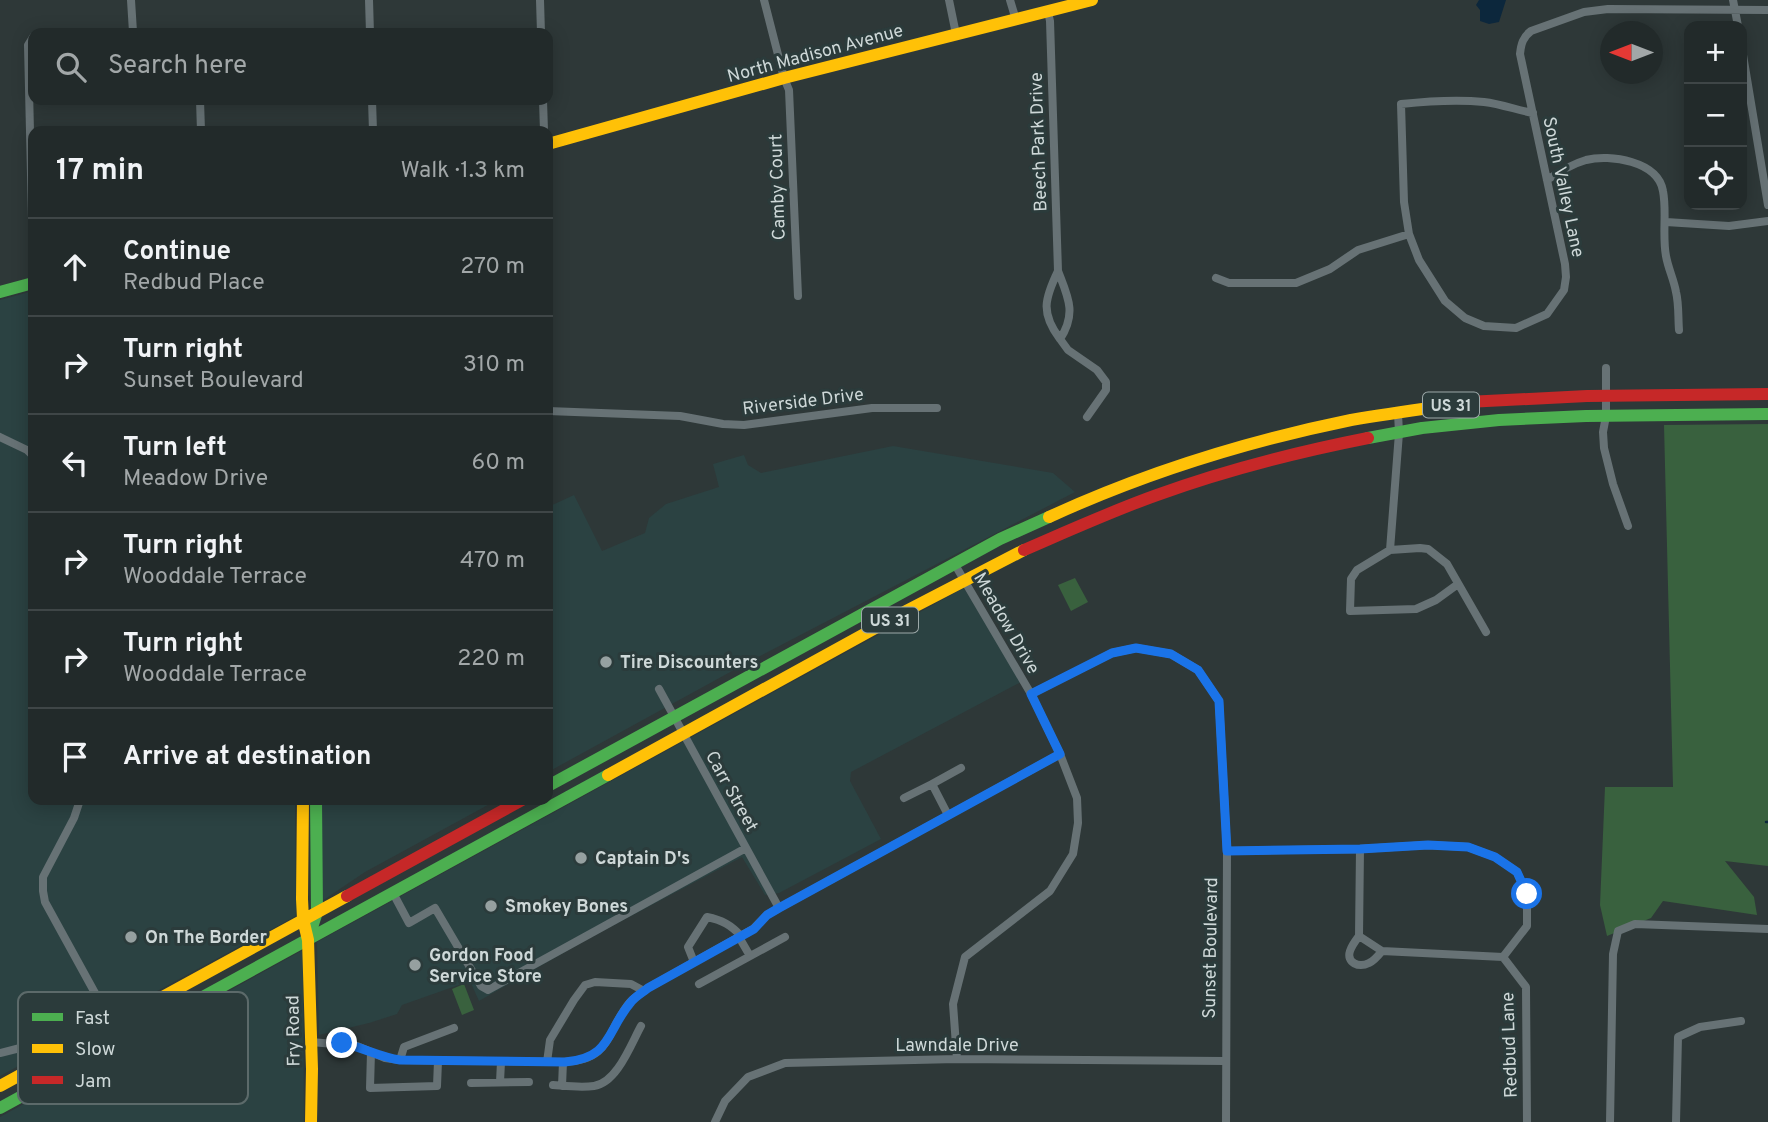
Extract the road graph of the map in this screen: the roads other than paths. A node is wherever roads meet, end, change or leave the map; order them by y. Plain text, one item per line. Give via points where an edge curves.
1 (131, 0) edge
2 (369, 0) edge
3 (540, 0) edge
4 (764, 0) edge
5 (949, 0) edge
6 (1010, 0) edge
7 (1091, 0) edge
8 (1733, 0) edge
9 (1768, 10) edge
10 (1735, 11) junction
11 (1048, 12) junction
12 (1016, 20) junction
13 (1737, 21) edge
14 (133, 28) edge
15 (370, 28) edge
16 (541, 28) edge
17 (956, 34) junction
18 (28, 44) edge
19 (785, 78) junction
20 (1747, 79) edge
21 (28, 81) edge
22 (29, 105) edge
23 (200, 105) edge
24 (372, 105) edge
25 (543, 105) edge
26 (1533, 113) junction
27 (29, 126) edge
28 (201, 126) edge
29 (373, 126) edge
30 (544, 126) edge
31 (553, 143) edge
32 (1547, 180) junction
33 (1768, 205) edge
34 (1768, 221) edge
35 (1666, 222) junction
36 (1409, 234) junction
37 (1058, 271) junction
38 (1216, 278) dead end
39 (28, 284) edge
40 (0, 292) edge
41 (798, 296) dead end
42 (1679, 330) dead end
43 (1059, 339) junction
44 (1606, 368) dead end
45 (1768, 394) edge
46 (1606, 396) junction
47 (937, 408) dead end
48 (553, 411) edge
49 (1398, 413) junction
50 (1768, 414) edge
51 (1606, 415) junction
52 (1087, 417) dead end
53 (1399, 433) junction
54 (0, 437) edge
55 (28, 451) edge
56 (1628, 526) dead end
57 (1390, 550) junction
58 (954, 563) junction
59 (965, 581) junction
60 (1458, 584) junction
61 (1486, 632) dead end
62 (659, 689) dead end
63 (1031, 694) junction
64 (673, 716) junction
65 (683, 734) junction
66 (1060, 754) junction
67 (961, 768) dead end
68 (553, 783) edge
69 (932, 784) junction
70 (904, 798) dead end
71 (78, 805) edge
72 (303, 805) edge
73 (316, 805) edge
74 (513, 805) edge
75 (948, 815) junction
76 (746, 848) junction
77 (1360, 849) junction
78 (1227, 851) junction
79 (393, 893) junction
80 (779, 908) junction
81 (317, 912) junction
82 (303, 919) junction
83 (1768, 929) edge
84 (1359, 936) junction
85 (740, 937) junction
86 (785, 937) dead end
87 (308, 940) junction
88 (1382, 951) junction
89 (750, 956) junction
90 (1503, 957) junction
91 (694, 962) junction
92 (699, 984) dead end
93 (644, 991) junction
94 (94, 992) edge
95 (172, 992) edge
96 (213, 992) edge
97 (1741, 1021) dead end
98 (641, 1026) dead end
99 (454, 1028) dead end
100 (311, 1042) junction
101 (18, 1048) edge
102 (371, 1052) junction
103 (0, 1053) edge
104 (957, 1059) junction
105 (400, 1060) junction
106 (438, 1061) junction
107 (1225, 1061) junction
108 (500, 1062) junction
109 (547, 1062) junction
110 (563, 1062) junction
111 (18, 1076) edge
112 (529, 1082) dead end
113 (471, 1083) dead end
114 (500, 1083) junction
115 (0, 1086) edge
116 (18, 1098) edge
117 (0, 1108) edge
118 (311, 1122) edge
119 (715, 1122) edge
120 (1226, 1122) edge
121 (1527, 1122) edge
122 (1610, 1122) edge
123 (1676, 1122) edge

1 - 14 street
2 - 15 street
3 - 16 street
4 - 19 street, Camby Court
5 - 17 street
6 - 12 street
7 - 11 main road, North Madison Avenue
8 - 10 street
9 - 10 street
10 - 13 street
10 - 26 street, South Valley Lane via 1608,9 1584,12 1531,31 1520,54
11 - 12 main road, North Madison Avenue
11 - 37 street, Beech Park Drive
12 - 17 main road, North Madison Avenue
17 - 19 main road, North Madison Avenue
18 - 21 street
19 - 31 main road, North Madison Avenue
19 - 41 street, Camby Court
20 - 33 street
22 - 27 street
23 - 28 street
24 - 29 street
25 - 30 street
26 - 32 street, South Valley Lane
26 - 36 street via 1486,102 1401,104
32 - 35 street via 1586,160 1636,163 1656,176 1663,188
32 - 36 street, South Valley Lane via 1565,264 1564,290 1547,314 1516,328 1484,326 1465,318 1445,301
34 - 35 street via 1729,226
35 - 42 street via 1666,255 1676,292
36 - 38 street via 1358,250 1330,269 1296,283 1229,283
37 - 43 street, Beech Park Drive via 1070,300 1069,317
37 - 43 street, Beech Park Drive via 1045,310
39 - 40 main road
43 - 52 street, Beech Park Drive via 1106,382 1106,390
44 - 46 street
45 - 46 main road, US 31
46 - 49 main road, US 31 via 1467,402
46 - 51 street
47 - 48 street, Riverside Drive via 872,408 744,425 680,415
49 - 53 street
49 - 58 main road, US 31 via 1342,422 1213,455 1086,500
50 - 51 main road, US 31
51 - 53 main road, US 31 via 1499,420
51 - 56 street via 1607,461
53 - 57 street
53 - 59 main road, US 31 via 1290,455 1156,495 1003,560
54 - 55 street
57 - 60 street via 1428,549 1447,564
57 - 60 street via 1353,574 1350,611 1416,609
58 - 59 street, Meadow Drive
58 - 64 main road, US 31
59 - 63 street, Meadow Drive
59 - 65 main road, US 31
60 - 61 street
62 - 64 street, Carr Street
63 - 66 street, Meadow Drive
63 - 78 street, Sunset Boulevard via 1112,653 1136,648 1171,654 1198,670 1219,701
64 - 65 street, Carr Street
64 - 68 main road, US 31
65 - 76 street, Carr Street
65 - 79 main road, US 31
66 - 75 street
66 - 104 street, Meadow Drive via 1077,798 1073,854 1050,891 965,957 953,1004
67 - 69 street
69 - 70 street
69 - 75 street
71 - 94 street via 43,877 43,895
72 - 82 main road, Fry Road
73 - 81 main road, Fry Road
74 - 81 main road
75 - 80 street
76 - 79 street via 488,990 481,986 435,908 410,923
76 - 80 street, Carr Street
77 - 78 street
77 - 84 street
77 - 90 street via 1468,847 1517,872 1527,894 1527,926
78 - 107 street, Sunset Boulevard
79 - 87 main road, US 31
80 - 85 street
81 - 82 main road
81 - 87 main road, Fry Road
82 - 87 main road, Fry Road
82 - 95 main road
83 - 122 street via 1635,924 1618,931 1612,954
84 - 88 street
84 - 88 street via 1349,954 1354,964 1372,962
85 - 89 street
85 - 91 street
85 - 91 street via 732,926 707,917 688,947
86 - 89 street
87 - 96 main road, US 31
87 - 100 main road, Fry Road
88 - 90 street
89 - 92 street
90 - 121 street, Redbud Lane via 1526,987
91 - 93 street
93 - 109 street via 631,984 585,985 550,1040
93 - 110 street via 632,1000 608,1042 595,1054
97 - 123 street via 1700,1027 1678,1037
98 - 110 street via 606,1083 558,1086
99 - 105 street via 404,1047
100 - 102 street via 357,1046
100 - 118 main road, Fry Road
101 - 103 street
102 - 105 street
102 - 106 street via 370,1088 437,1086
104 - 107 street, Lawndale Drive
104 - 119 street, Lawndale Drive via 785,1063 748,1077 725,1101
105 - 106 street
106 - 108 street
107 - 120 street, Sunset Boulevard
108 - 109 street
108 - 114 street
109 - 110 street
111 - 115 main road
112 - 114 street
113 - 114 street
116 - 117 main road, US 31

